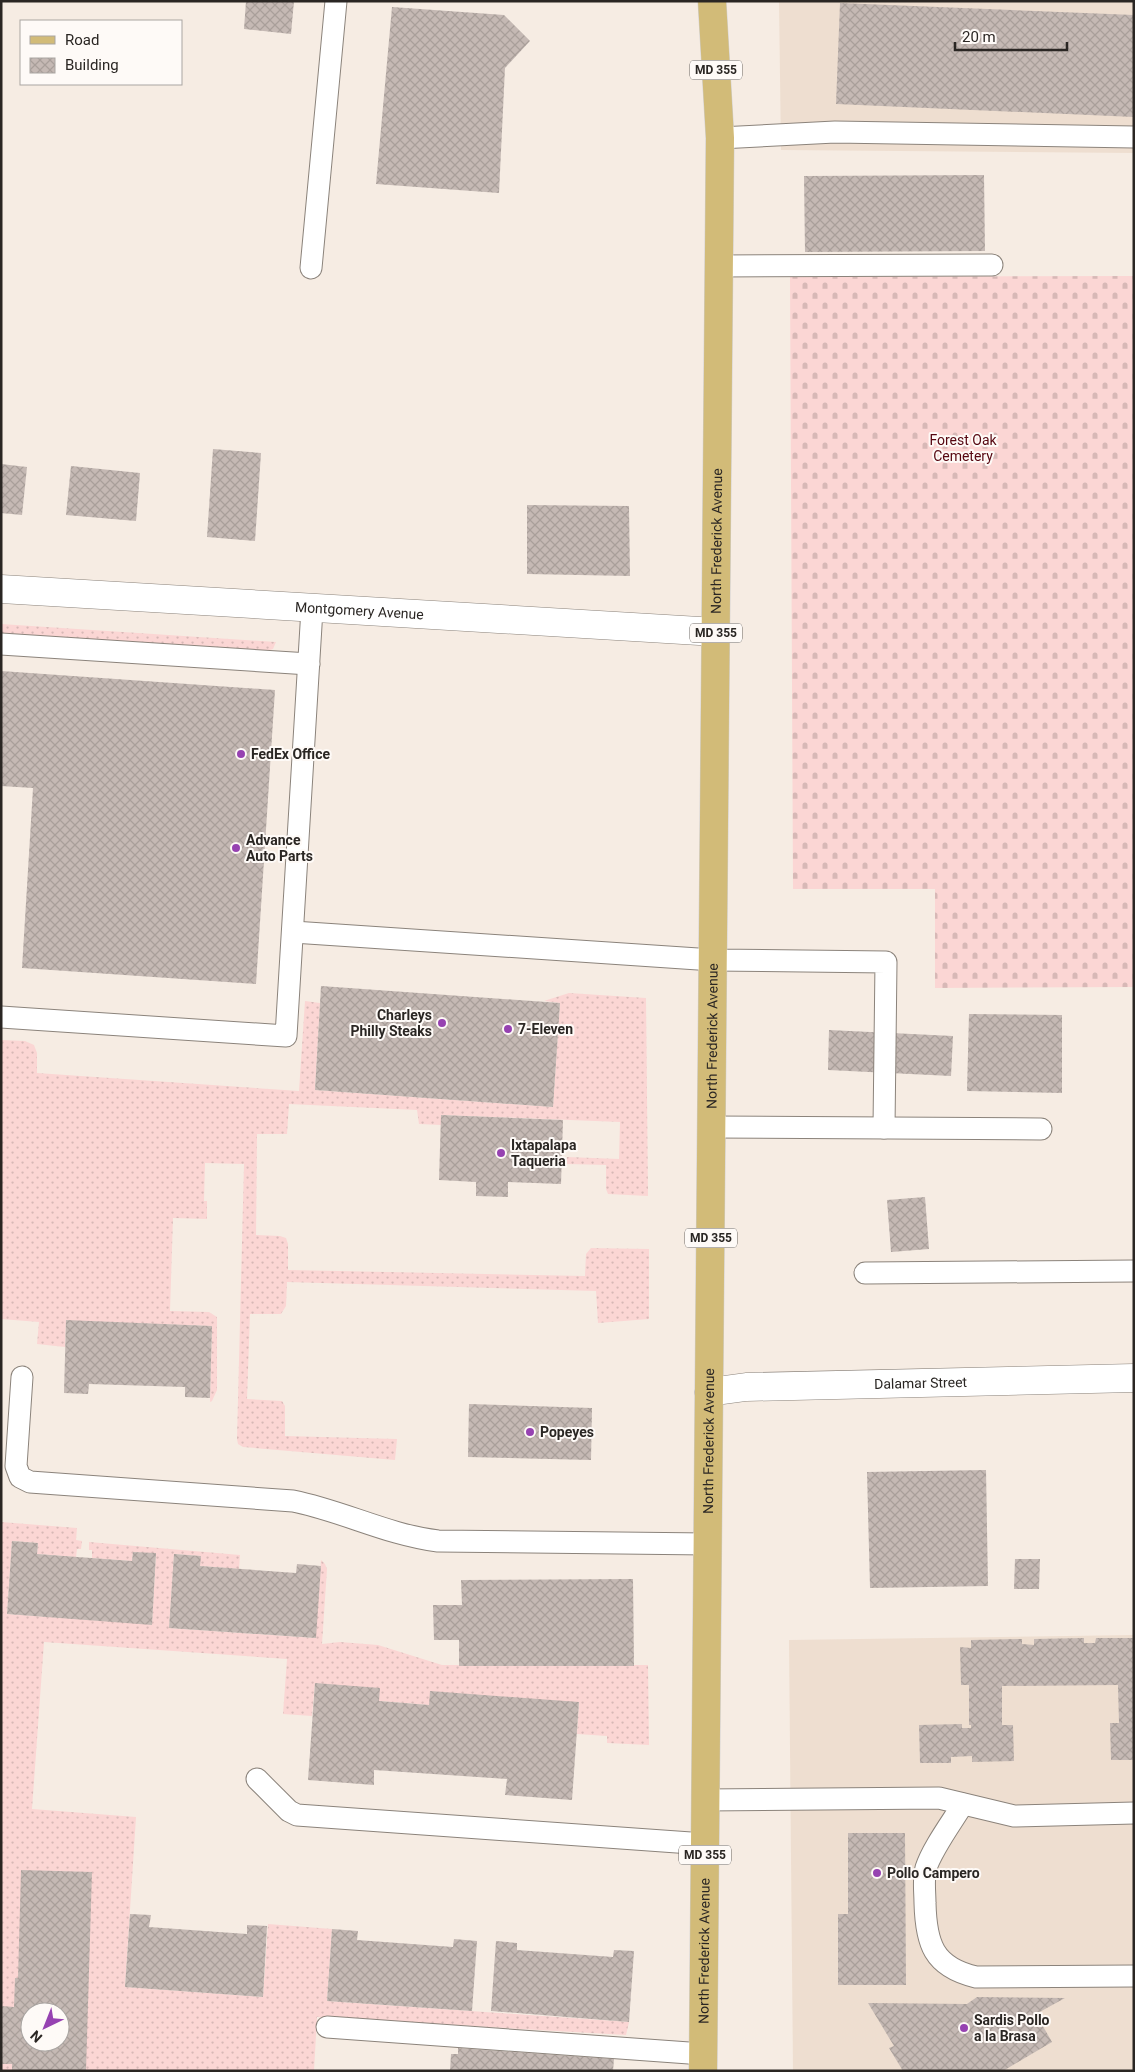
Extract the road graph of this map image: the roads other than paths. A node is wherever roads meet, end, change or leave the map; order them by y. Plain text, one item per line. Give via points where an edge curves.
1 (336, 1) edge
2 (712, 1) edge
3 (1134, 137) edge
4 (720, 138) junction
5 (992, 265) dead end
6 (719, 266) junction
7 (311, 268) dead end
8 (1, 589) edge
9 (312, 609) junction
10 (716, 632) junction
11 (1, 644) edge
12 (309, 664) junction
13 (293, 932) junction
14 (713, 960) junction
15 (1, 1017) edge
16 (712, 1127) junction
17 (884, 1128) junction
18 (1042, 1129) dead end
19 (1134, 1271) edge
20 (865, 1273) dead end
21 (22, 1378) dead end
22 (1134, 1378) edge
23 (709, 1392) junction
24 (708, 1544) junction
25 (257, 1779) dead end
26 (705, 1800) junction
27 (963, 1804) junction
28 (1134, 1813) edge
29 (705, 1844) junction
30 (1134, 1976) edge
31 (327, 2028) dead end
32 (703, 2062) edge

1 - 7 lane
2 - 4 main road, North Frederick Avenue / MD 355
3 - 4 lane via 835,132
4 - 6 main road, North Frederick Avenue / MD 355
5 - 6 lane
6 - 10 main road, North Frederick Avenue / MD 355
8 - 9 street, Montgomery Avenue
9 - 10 street, Montgomery Avenue
9 - 12 lane
10 - 14 main road, North Frederick Avenue / MD 355
11 - 12 lane
12 - 13 lane
13 - 14 lane
13 - 15 lane via 286,1036
14 - 16 main road, North Frederick Avenue / MD 355
14 - 17 lane via 886,962
16 - 17 lane
16 - 23 main road, North Frederick Avenue / MD 355
17 - 18 lane
19 - 20 lane
21 - 24 lane via 16,1466 20,1477 30,1482 294,1501 330,1509 401,1535 438,1541
22 - 23 street, Dalamar Street via 746,1387
23 - 24 main road, North Frederick Avenue / MD 355
24 - 26 main road, North Frederick Avenue / MD 355
25 - 29 lane via 297,1815
26 - 27 lane via 932,1798
26 - 29 main road, North Frederick Avenue / MD 355
27 - 28 lane via 1014,1816
27 - 30 lane via 931,1857 926,1874 926,1926 931,1946 942,1962 958,1973 976,1977
29 - 32 main road, North Frederick Avenue / MD 355
31 - 32 lane

